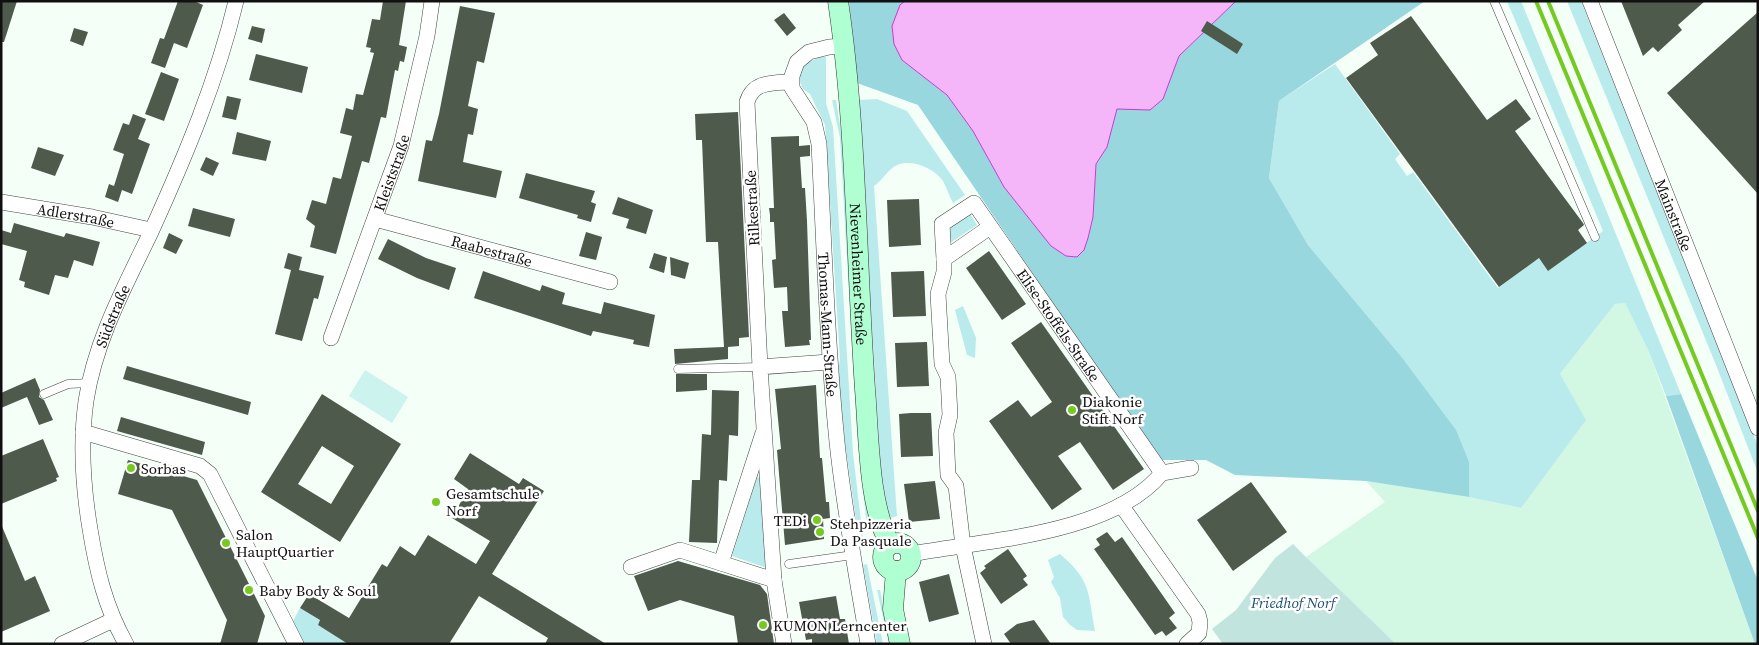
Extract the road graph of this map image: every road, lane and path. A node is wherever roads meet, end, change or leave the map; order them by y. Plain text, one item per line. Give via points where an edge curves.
1 (236, 1) edge
2 (432, 1) edge
3 (838, 1) edge
4 (1494, 1) edge
5 (1590, 1) edge
6 (844, 46) junction
7 (791, 82) junction
8 (1, 202) edge
9 (375, 219) junction
10 (990, 227) junction
11 (151, 230) junction
12 (1595, 237) dead end
13 (944, 259) junction
14 (610, 282) dead end
15 (331, 338) dead end
16 (759, 360) junction
17 (830, 362) junction
18 (678, 370) dead end
19 (90, 383) junction
20 (44, 394) dead end
21 (764, 428) junction
22 (1758, 428) edge
23 (83, 432) junction
24 (1191, 468) dead end
25 (1162, 473) junction
26 (1121, 505) junction
27 (890, 544) junction
28 (963, 546) junction
29 (911, 554) junction
30 (853, 555) junction
31 (721, 563) junction
32 (788, 564) dead end
33 (632, 567) dead end
34 (896, 571) junction
35 (774, 580) junction
36 (113, 620) junction
37 (783, 642) edge
38 (62, 644) edge
39 (126, 644) edge
40 (296, 644) edge
41 (868, 644) edge
42 (900, 644) edge
43 (984, 644) edge
44 (1186, 644) edge

1 - 11 street, Südstraße via 201,115
2 - 9 street, Kleiststraße via 401,146
3 - 6 main road, Nievenheimer Straße
4 - 12 lane
5 - 22 street, Mainstraße
6 - 7 street via 829,47 803,56 796,65
6 - 27 main road, Nievenheimer Straße via 870,446 877,512
7 - 16 street, Rilkestraße via 765,83 756,87 749,95 747,107
7 - 17 street, Thomas-Mann-Straße via 795,94 814,122 819,144
8 - 11 street, Adlerstraße
9 - 14 street, Raabestraße
9 - 15 street, Kleiststraße
10 - 13 street
10 - 13 street, Elise-Stoffels-Straße via 974,203 942,224
10 - 25 street, Elise-Stoffels-Straße
11 - 19 street, Südstraße via 111,316
13 - 28 street via 938,294 942,364 948,377 948,475 956,486
16 - 17 street
16 - 18 lane
16 - 21 street, Rilkestraße
17 - 30 street, Thomas-Mann-Straße
19 - 20 lane via 68,384
19 - 23 street, Südstraße
21 - 31 street, Rilkestraße
21 - 35 street, Rilkestraße
23 - 36 street, Südstraße via 85,500 104,596
23 - 40 street via 200,466 210,474
24 - 25 street
25 - 26 street
26 - 28 street via 1052,530
26 - 44 street via 1198,614 1199,633
27 - 29 main road via 903,544
27 - 34 main road, Nievenheimer Straße via 883,559 890,569
28 - 29 street
28 - 43 street
29 - 34 main road via 907,566
30 - 32 lane
30 - 41 street, Thomas-Mann-Straße
31 - 33 street via 680,550
31 - 35 street
34 - 42 main road via 893,609
35 - 37 street, Rilkestraße
36 - 38 street
36 - 39 street, Südstraße

